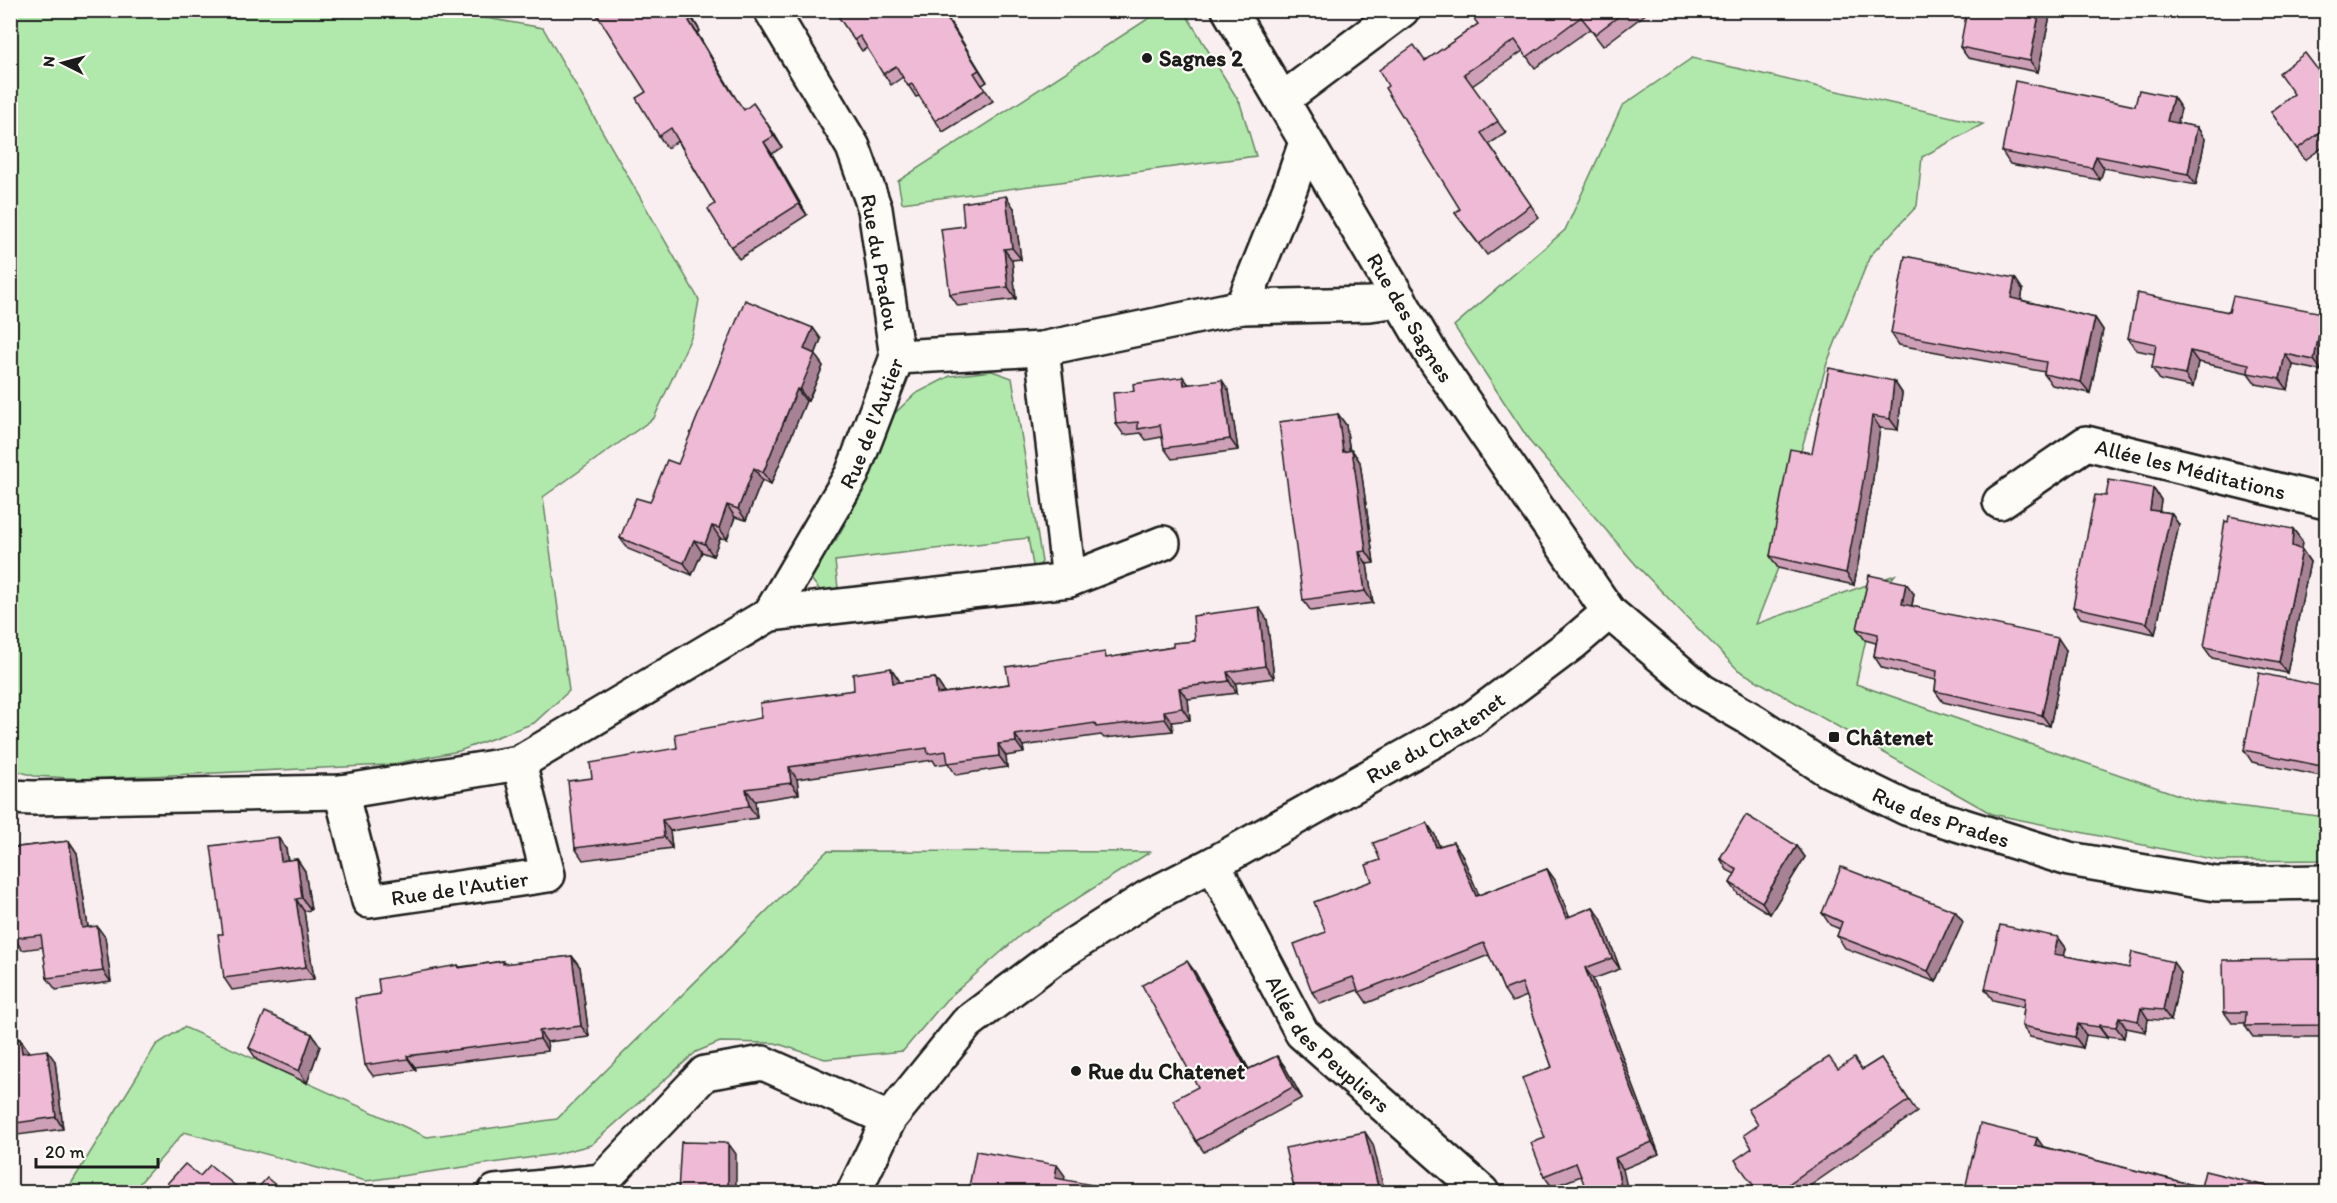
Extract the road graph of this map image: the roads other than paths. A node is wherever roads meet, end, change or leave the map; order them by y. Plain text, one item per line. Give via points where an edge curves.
1 (771, 10) edge
2 (1229, 10) edge
3 (1401, 10) edge
4 (1282, 100) junction
5 (1306, 142) junction
6 (1400, 300) junction
7 (1242, 307) junction
8 (1042, 349) junction
9 (897, 357) junction
10 (2000, 502) dead end
11 (2326, 502) edge
12 (1163, 543) dead end
13 (1069, 580) junction
14 (1609, 612) junction
15 (770, 614) junction
16 (519, 763) junction
17 (340, 792) junction
18 (10, 797) edge
19 (1213, 864) junction
20 (2326, 882) edge
21 (889, 1119) junction
22 (602, 1187) edge
23 (495, 1192) edge
24 (854, 1192) edge
25 (1482, 1192) edge

1 - 9 street, Rue du Pradou via 853,147 875,209
2 - 4 street, Rue des Sagnes
3 - 4 street
4 - 5 street, Rue des Sagnes
5 - 6 street, Rue des Sagnes
5 - 7 street
6 - 7 street, Rue de l'Autier
6 - 14 street, Rue des Sagnes via 1433,357
7 - 8 street, Rue de l'Autier
8 - 9 street, Rue de l'Autier
8 - 13 street
9 - 15 street, Rue de l'Autier via 852,474
10 - 11 street, Allée les Méditations via 2086,443
12 - 13 street, Rue de l'Autier
13 - 15 street, Rue de l'Autier
14 - 19 street, Rue du Chatenet via 1469,721
14 - 20 street, Rue des Prades via 1702,691 1828,770 1906,808 2091,863 2216,884
15 - 16 street, Rue de l'Autier
16 - 17 street, Rue de l'Autier
16 - 17 street, Rue de l'Autier via 548,875 369,901
17 - 18 street, Rue de l'Autier
19 - 21 street, Rue du Chatenet via 1148,897 1075,944 967,1023
19 - 25 street, Allée des Peupliers via 1302,1033
21 - 22 street via 763,1063 705,1073
21 - 24 street, Rue du Chatenet
22 - 23 street

